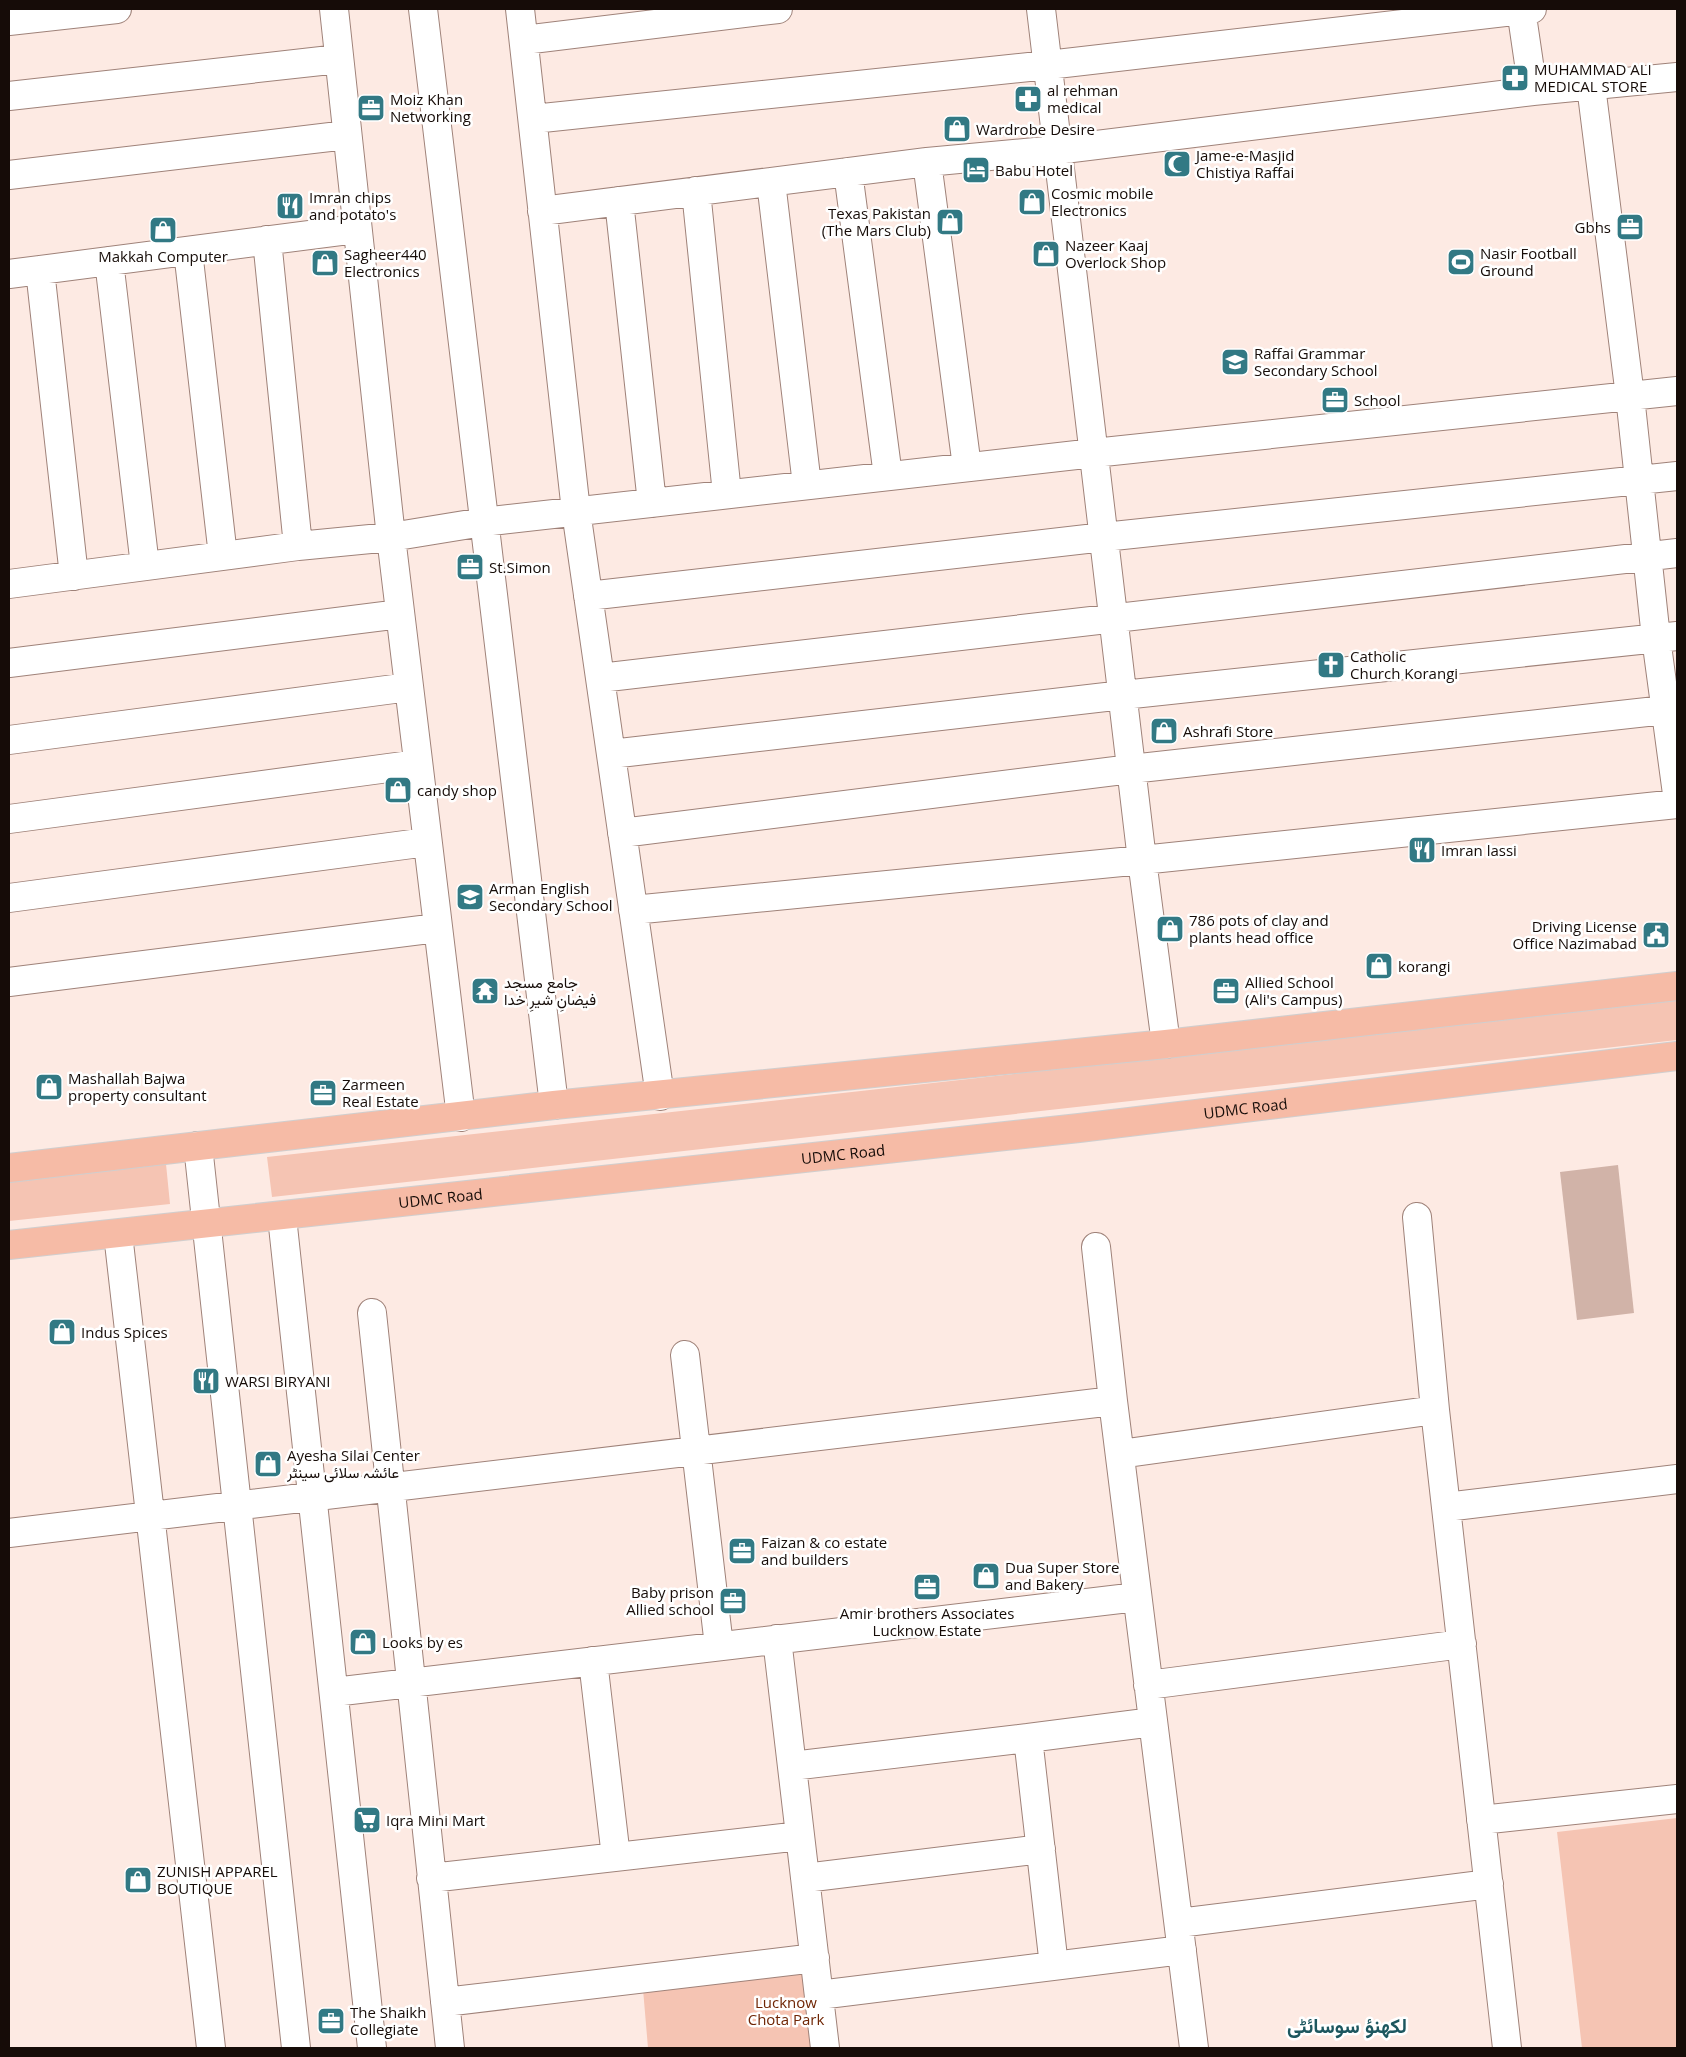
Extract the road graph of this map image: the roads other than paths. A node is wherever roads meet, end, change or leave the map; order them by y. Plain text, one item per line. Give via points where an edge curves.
1 (117, 9) edge
2 (334, 9) edge
3 (423, 9) edge
4 (520, 9) edge
5 (778, 9) edge
6 (1041, 9) edge
7 (1525, 9) edge
8 (9, 21) edge
9 (524, 40) junction
10 (340, 59) junction
11 (1048, 65) junction
12 (1677, 77) edge
13 (1591, 86) junction
14 (1533, 91) junction
15 (9, 96) edge
16 (533, 119) junction
17 (347, 135) junction
18 (1056, 150) junction
19 (927, 162) junction
20 (848, 172) junction
21 (9, 175) edge
22 (771, 182) junction
23 (696, 192) junction
24 (619, 201) junction
25 (542, 211) junction
26 (356, 229) junction
27 (267, 240) junction
28 (188, 250) junction
29 (109, 261) junction
30 (40, 270) junction
31 (9, 274) edge
32 (1677, 391) edge
33 (1630, 396) junction
34 (1094, 453) junction
35 (966, 467) junction
36 (888, 476) junction
37 (1677, 476) edge
38 (1638, 480) junction
39 (807, 485) junction
40 (727, 494) junction
41 (652, 503) junction
42 (576, 511) junction
43 (483, 522) junction
44 (391, 537) junction
45 (1104, 537) junction
46 (298, 546) junction
47 (1677, 553) edge
48 (223, 556) junction
49 (1647, 556) junction
50 (145, 566) junction
51 (74, 576) junction
52 (9, 584) edge
53 (588, 596) junction
54 (400, 614) junction
55 (1113, 617) junction
56 (1666, 637) edge
57 (9, 663) edge
58 (600, 678) junction
59 (409, 687) junction
60 (1122, 695) junction
61 (1665, 710) junction
62 (9, 740) edge
63 (611, 754) junction
64 (418, 764) junction
65 (1131, 769) junction
66 (1677, 794) edge
67 (1677, 804) edge
68 (9, 819) edge
69 (622, 833) junction
70 (427, 842) junction
71 (1142, 860) junction
72 (9, 898) edge
73 (633, 910) junction
74 (437, 928) junction
75 (9, 982) edge
76 (1677, 986) edge
77 (1166, 1044) junction
78 (1677, 1056) edge
79 (660, 1096) junction
80 (554, 1105) junction
81 (461, 1117) junction
82 (198, 1146) junction
83 (9, 1168) edge
84 (282, 1216) junction
85 (1417, 1217) dead end
86 (206, 1225) junction
87 (118, 1234) junction
88 (9, 1245) edge
89 (1096, 1247) dead end
90 (372, 1313) dead end
91 (686, 1355) dead end
92 (1113, 1401) junction
93 (1435, 1410) junction
94 (696, 1452) junction
95 (1120, 1454) junction
96 (1677, 1479) edge
97 (390, 1489) junction
98 (312, 1498) junction
99 (1446, 1507) junction
100 (237, 1508) junction
101 (150, 1517) junction
102 (9, 1533) edge
103 (1137, 1597) junction
104 (777, 1639) junction
105 (1462, 1644) junction
106 (719, 1646) junction
107 (593, 1661) junction
108 (410, 1683) junction
109 (1148, 1685) junction
110 (334, 1692) junction
111 (1153, 1722) junction
112 (1028, 1738) junction
113 (792, 1766) junction
114 (1677, 1799) edge
115 (1482, 1820) junction
116 (800, 1836) junction
117 (1041, 1848) junction
118 (616, 1857) junction
119 (431, 1878) junction
120 (805, 1878) junction
121 (1489, 1884) junction
122 (1179, 1922) junction
123 (1182, 1950) junction
124 (815, 1958) junction
125 (1054, 1966) junction
126 (819, 1995) junction
127 (445, 2002) junction
128 (211, 2048) edge
129 (296, 2048) edge
130 (372, 2048) edge
131 (450, 2048) edge
132 (825, 2048) edge
133 (1194, 2048) edge
134 (1507, 2048) edge

1 - 8 street
2 - 10 street
3 - 43 street
4 - 9 street
5 - 9 street
6 - 11 street
7 - 11 street
7 - 14 street
9 - 16 street
10 - 15 street
10 - 17 street
11 - 16 street
11 - 18 street
12 - 13 street
13 - 14 street
13 - 33 street
14 - 18 street
16 - 25 street
17 - 21 street
17 - 26 street
18 - 19 street
18 - 34 street
19 - 20 street
19 - 35 street
20 - 22 street
20 - 36 street
22 - 23 street
22 - 39 street
23 - 24 street
23 - 40 street
24 - 25 street
24 - 41 street
25 - 42 street
26 - 27 street
26 - 44 street
27 - 28 street
27 - 46 street
28 - 29 street
28 - 48 street
29 - 30 street
29 - 50 street
30 - 31 street
30 - 51 street
32 - 33 street
33 - 34 street
33 - 38 street
34 - 35 street
34 - 45 street
35 - 36 street
36 - 39 street
37 - 38 street
38 - 45 street
38 - 49 street
39 - 40 street
40 - 41 street
41 - 42 street
42 - 43 street
42 - 53 street
43 - 44 street
43 - 80 street
44 - 46 street
44 - 54 street
45 - 53 street
45 - 55 street
46 - 48 street
47 - 49 street
48 - 50 street
49 - 55 street
49 - 56 street
50 - 51 street
51 - 52 street
53 - 58 street
54 - 57 street
54 - 59 street
55 - 58 street
55 - 60 street
56 - 60 street
56 - 61 street
58 - 63 street
59 - 62 street
59 - 64 street
60 - 63 street
60 - 65 street
61 - 65 street
61 - 66 street
63 - 69 street
64 - 68 street
64 - 70 street
65 - 69 street
65 - 71 street
67 - 71 street
69 - 73 street
70 - 72 street
70 - 74 street
71 - 73 street
71 - 77 street
73 - 79 street
74 - 75 street
74 - 81 street
76 - 77 main road
77 - 79 main road
78 - 84 main road, UDMC Road via 1089,1127
79 - 80 main road
80 - 81 main road
81 - 82 main road
82 - 83 main road
82 - 86 street
84 - 86 main road, UDMC Road
84 - 98 street
85 - 93 street
86 - 87 main road, UDMC Road
86 - 100 street
87 - 88 main road, UDMC Road
87 - 101 street
89 - 92 street
90 - 97 street
91 - 94 street
92 - 94 street
92 - 95 street
93 - 95 street
93 - 99 street
94 - 97 street
94 - 106 street
95 - 103 street
96 - 99 street
97 - 98 street
97 - 108 street
98 - 100 street
98 - 110 street
99 - 105 street
100 - 101 street
100 - 129 street
101 - 102 street
101 - 128 street
103 - 104 street
103 - 109 street
104 - 106 street
104 - 113 street
105 - 109 street
105 - 115 street
106 - 107 street
107 - 108 street
107 - 118 street
108 - 110 street
108 - 119 street
109 - 111 street
110 - 130 street
111 - 112 street
111 - 122 street
112 - 113 street
112 - 117 street
113 - 116 street
114 - 115 street
115 - 121 street
116 - 118 street
116 - 120 street
117 - 120 street
117 - 125 street
118 - 119 street
119 - 127 street
120 - 124 street
121 - 122 street
121 - 134 street
122 - 123 street
123 - 125 street
123 - 133 street
124 - 126 street
124 - 127 street
125 - 126 street
126 - 132 street
127 - 131 street

